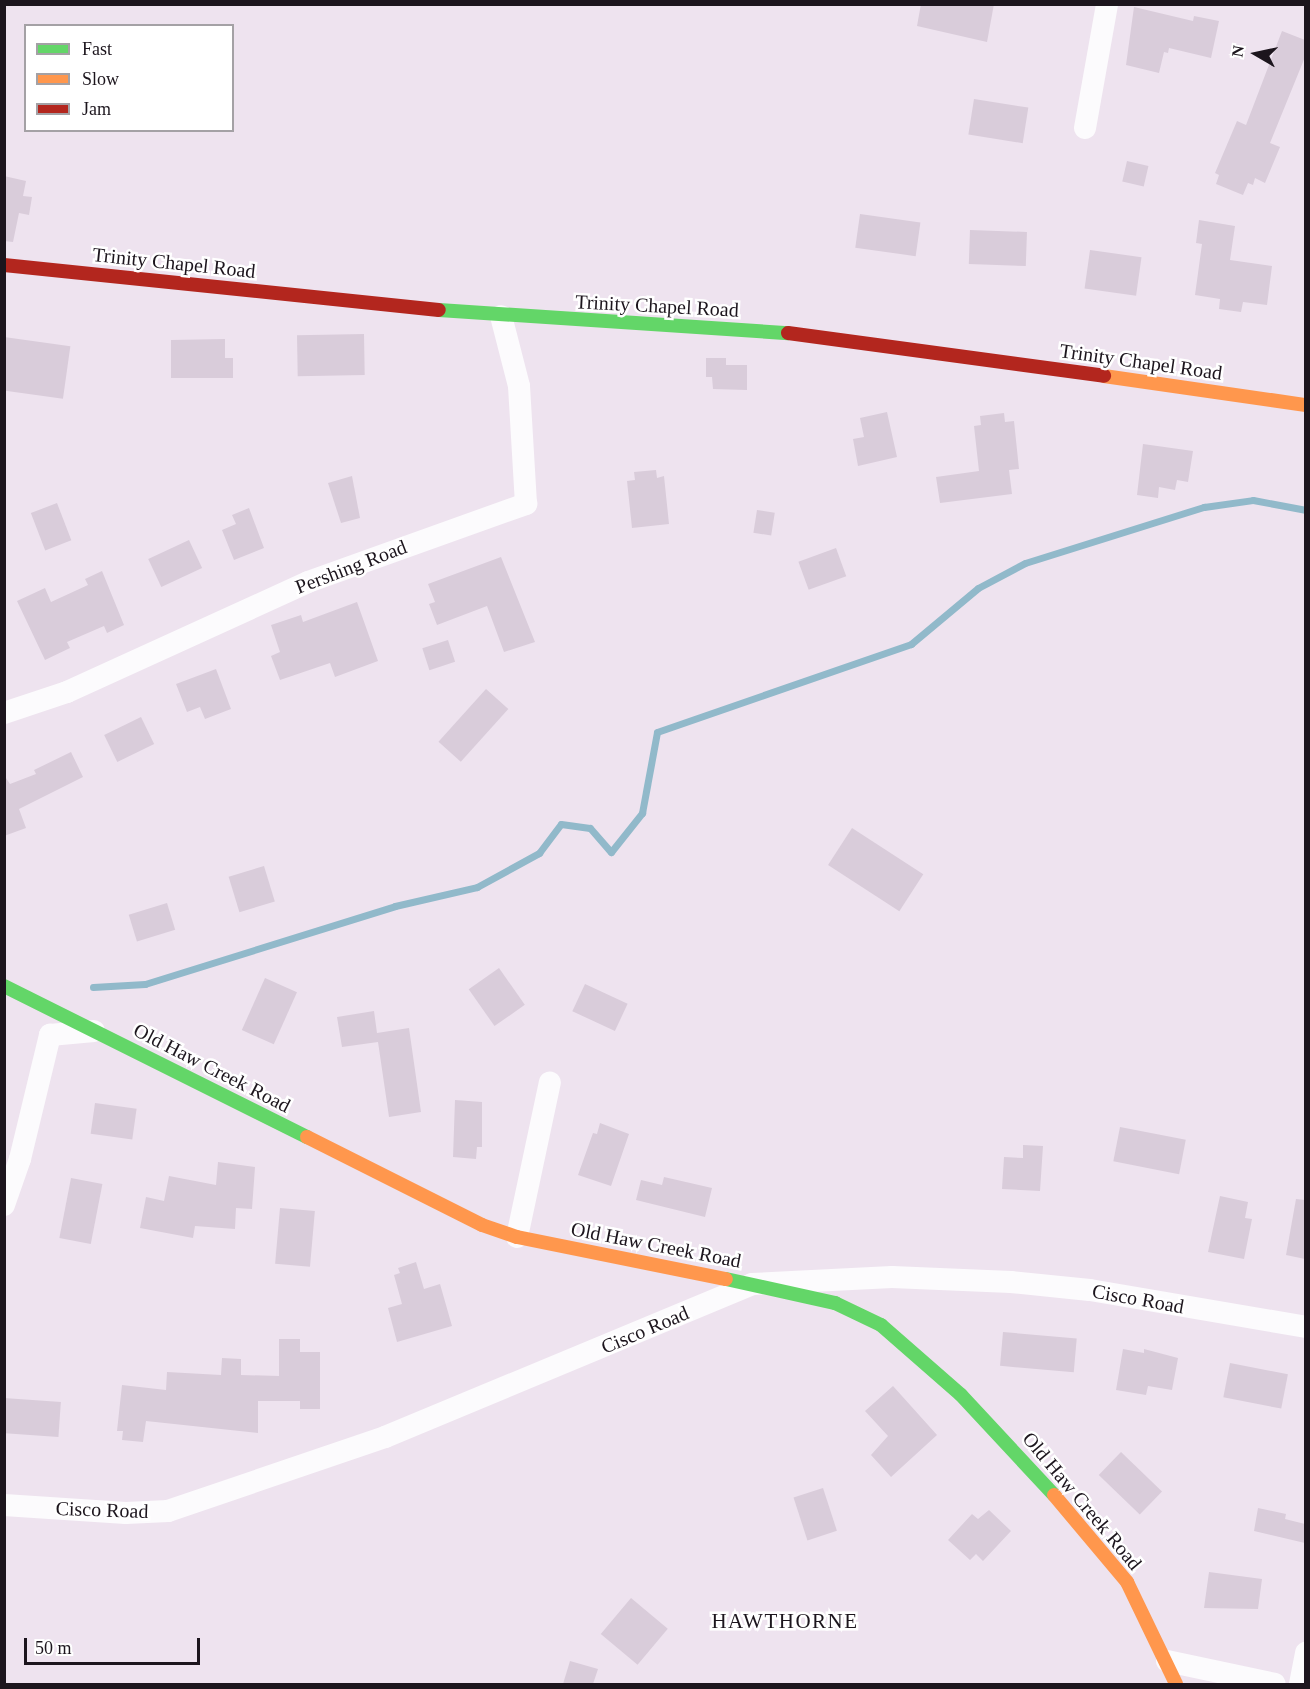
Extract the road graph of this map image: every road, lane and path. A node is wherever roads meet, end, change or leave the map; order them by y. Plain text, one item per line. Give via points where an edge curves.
1 (1107, 4) edge
2 (1085, 128) dead end
3 (4, 265) edge
4 (501, 316) junction
5 (1305, 405) edge
6 (4, 713) edge
7 (4, 986) edge
8 (94, 1031) junction
9 (550, 1082) dead end
10 (4, 1205) edge
11 (517, 1237) junction
12 (752, 1284) junction
13 (1305, 1327) edge
14 (4, 1505) edge
15 (1305, 1653) edge
16 (1167, 1660) junction
17 (1176, 1684) edge
18 (1275, 1684) edge
19 (1299, 1684) edge

1 - 2 street
3 - 4 street, Trinity Chapel Road
4 - 5 street, Trinity Chapel Road via 805,334
4 - 6 street, Pershing Road via 519,386 526,504 308,582 67,692
7 - 8 street, Old Haw Creek Road
8 - 10 street via 50,1035 20,1159
8 - 11 street, Old Haw Creek Road via 482,1225
9 - 11 street
11 - 12 street, Old Haw Creek Road
12 - 13 street, Cisco Road via 892,1277 1011,1282 1090,1290
12 - 14 street, Cisco Road via 385,1437 168,1511 126,1513
12 - 16 street, Old Haw Creek Road via 835,1303 898,1337 927,1363 1022,1458 1127,1582
15 - 19 street
16 - 17 street, Old Haw Creek Road
16 - 18 street

